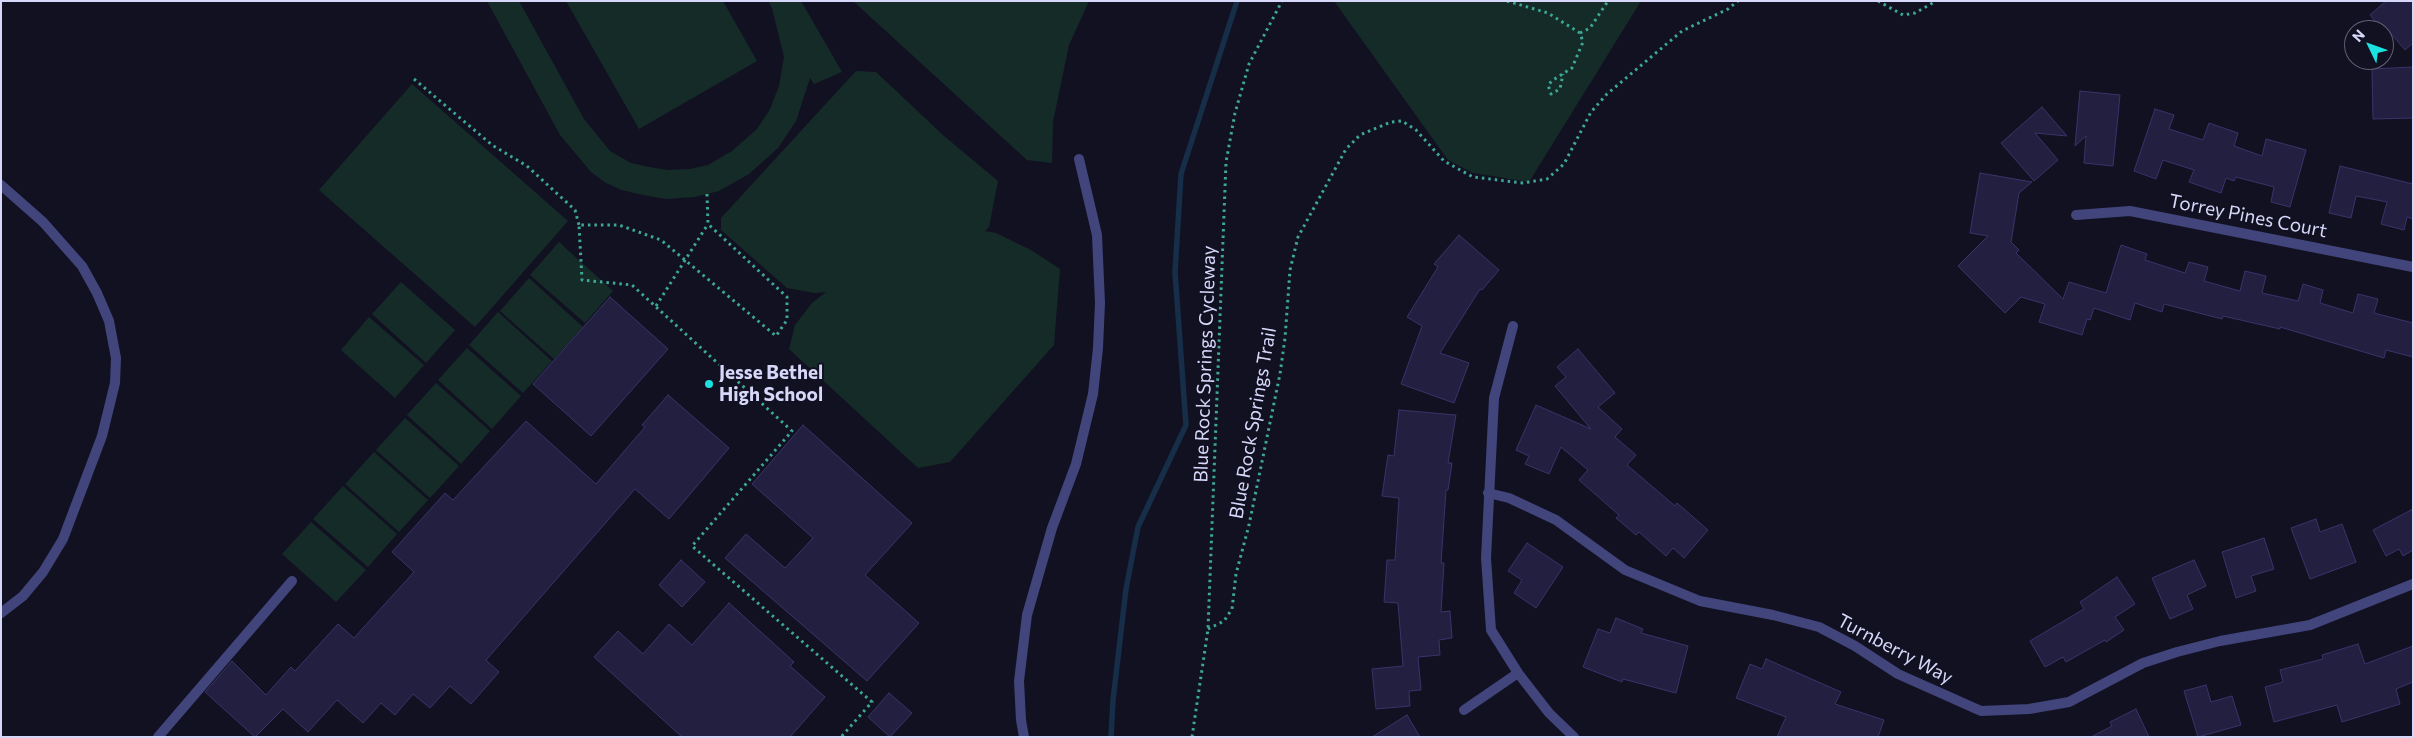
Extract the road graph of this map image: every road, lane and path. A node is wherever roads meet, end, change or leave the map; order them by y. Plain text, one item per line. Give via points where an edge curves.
1 (1282, 1) edge
2 (1507, 1) edge
3 (1608, 1) edge
4 (1738, 1) edge
5 (1878, 1) edge
6 (1936, 1) edge
7 (1580, 33) junction
8 (1563, 74) junction
9 (414, 79) dead end
10 (1079, 159) dead end
11 (1, 185) edge
12 (707, 194) dead end
13 (2076, 215) dead end
14 (708, 224) junction
15 (579, 225) junction
16 (685, 260) junction
17 (2413, 267) edge
18 (656, 306) junction
19 (1513, 326) dead end
20 (1488, 493) junction
21 (292, 581) dead end
22 (2413, 584) edge
23 (1, 613) edge
24 (1208, 629) junction
25 (1518, 673) junction
26 (1464, 710) dead end
27 (158, 737) edge
28 (841, 737) edge
29 (1024, 737) edge
30 (1192, 737) edge
31 (1574, 737) edge

1 - 24 path, Blue Rock Springs Cycleway via 1249,64 1226,162
2 - 7 path via 1548,13
3 - 7 path via 1590,28
4 - 24 path, Blue Rock Springs Trail via 1682,31 1607,94 1591,112 1564,164 1547,179 1523,183 1473,177 1444,160 1416,130 1402,122 1391,122 1360,135 1346,149 1298,237 1290,270 1280,374 1236,574 1232,608 1224,621
5 - 6 path via 1903,15 1915,13
7 - 8 path via 1583,42 1572,68
8 - 8 path via 1548,85 1552,94 1560,89
9 - 15 path via 492,145 527,166 575,210
10 - 29 street via 1097,235 1098,348 1093,394 1078,457 1052,528 1028,615 1019,681
11 - 23 street via 43,222 82,266 109,321 116,358 115,383 102,436 63,539 43,572 23,596
12 - 14 path
13 - 17 street, Torrey Pines Court via 2130,211
14 - 16 path
14 - 16 path via 787,297 786,320 776,336
15 - 16 path via 619,225 661,240
15 - 18 path via 582,280 632,284
16 - 18 path
18 - 28 path via 792,430 692,546 872,702
19 - 20 street via 1494,398
20 - 22 street, Turnberry Way via 1509,498 1556,520 1625,570 1700,601 1818,627 1898,674 1981,711 2029,709 2069,702 2143,663 2220,641 2310,625
20 - 25 street via 1486,558 1491,630
21 - 27 street
24 - 30 path, Blue Rock Springs Cycleway
25 - 26 street
25 - 31 street via 1549,713

